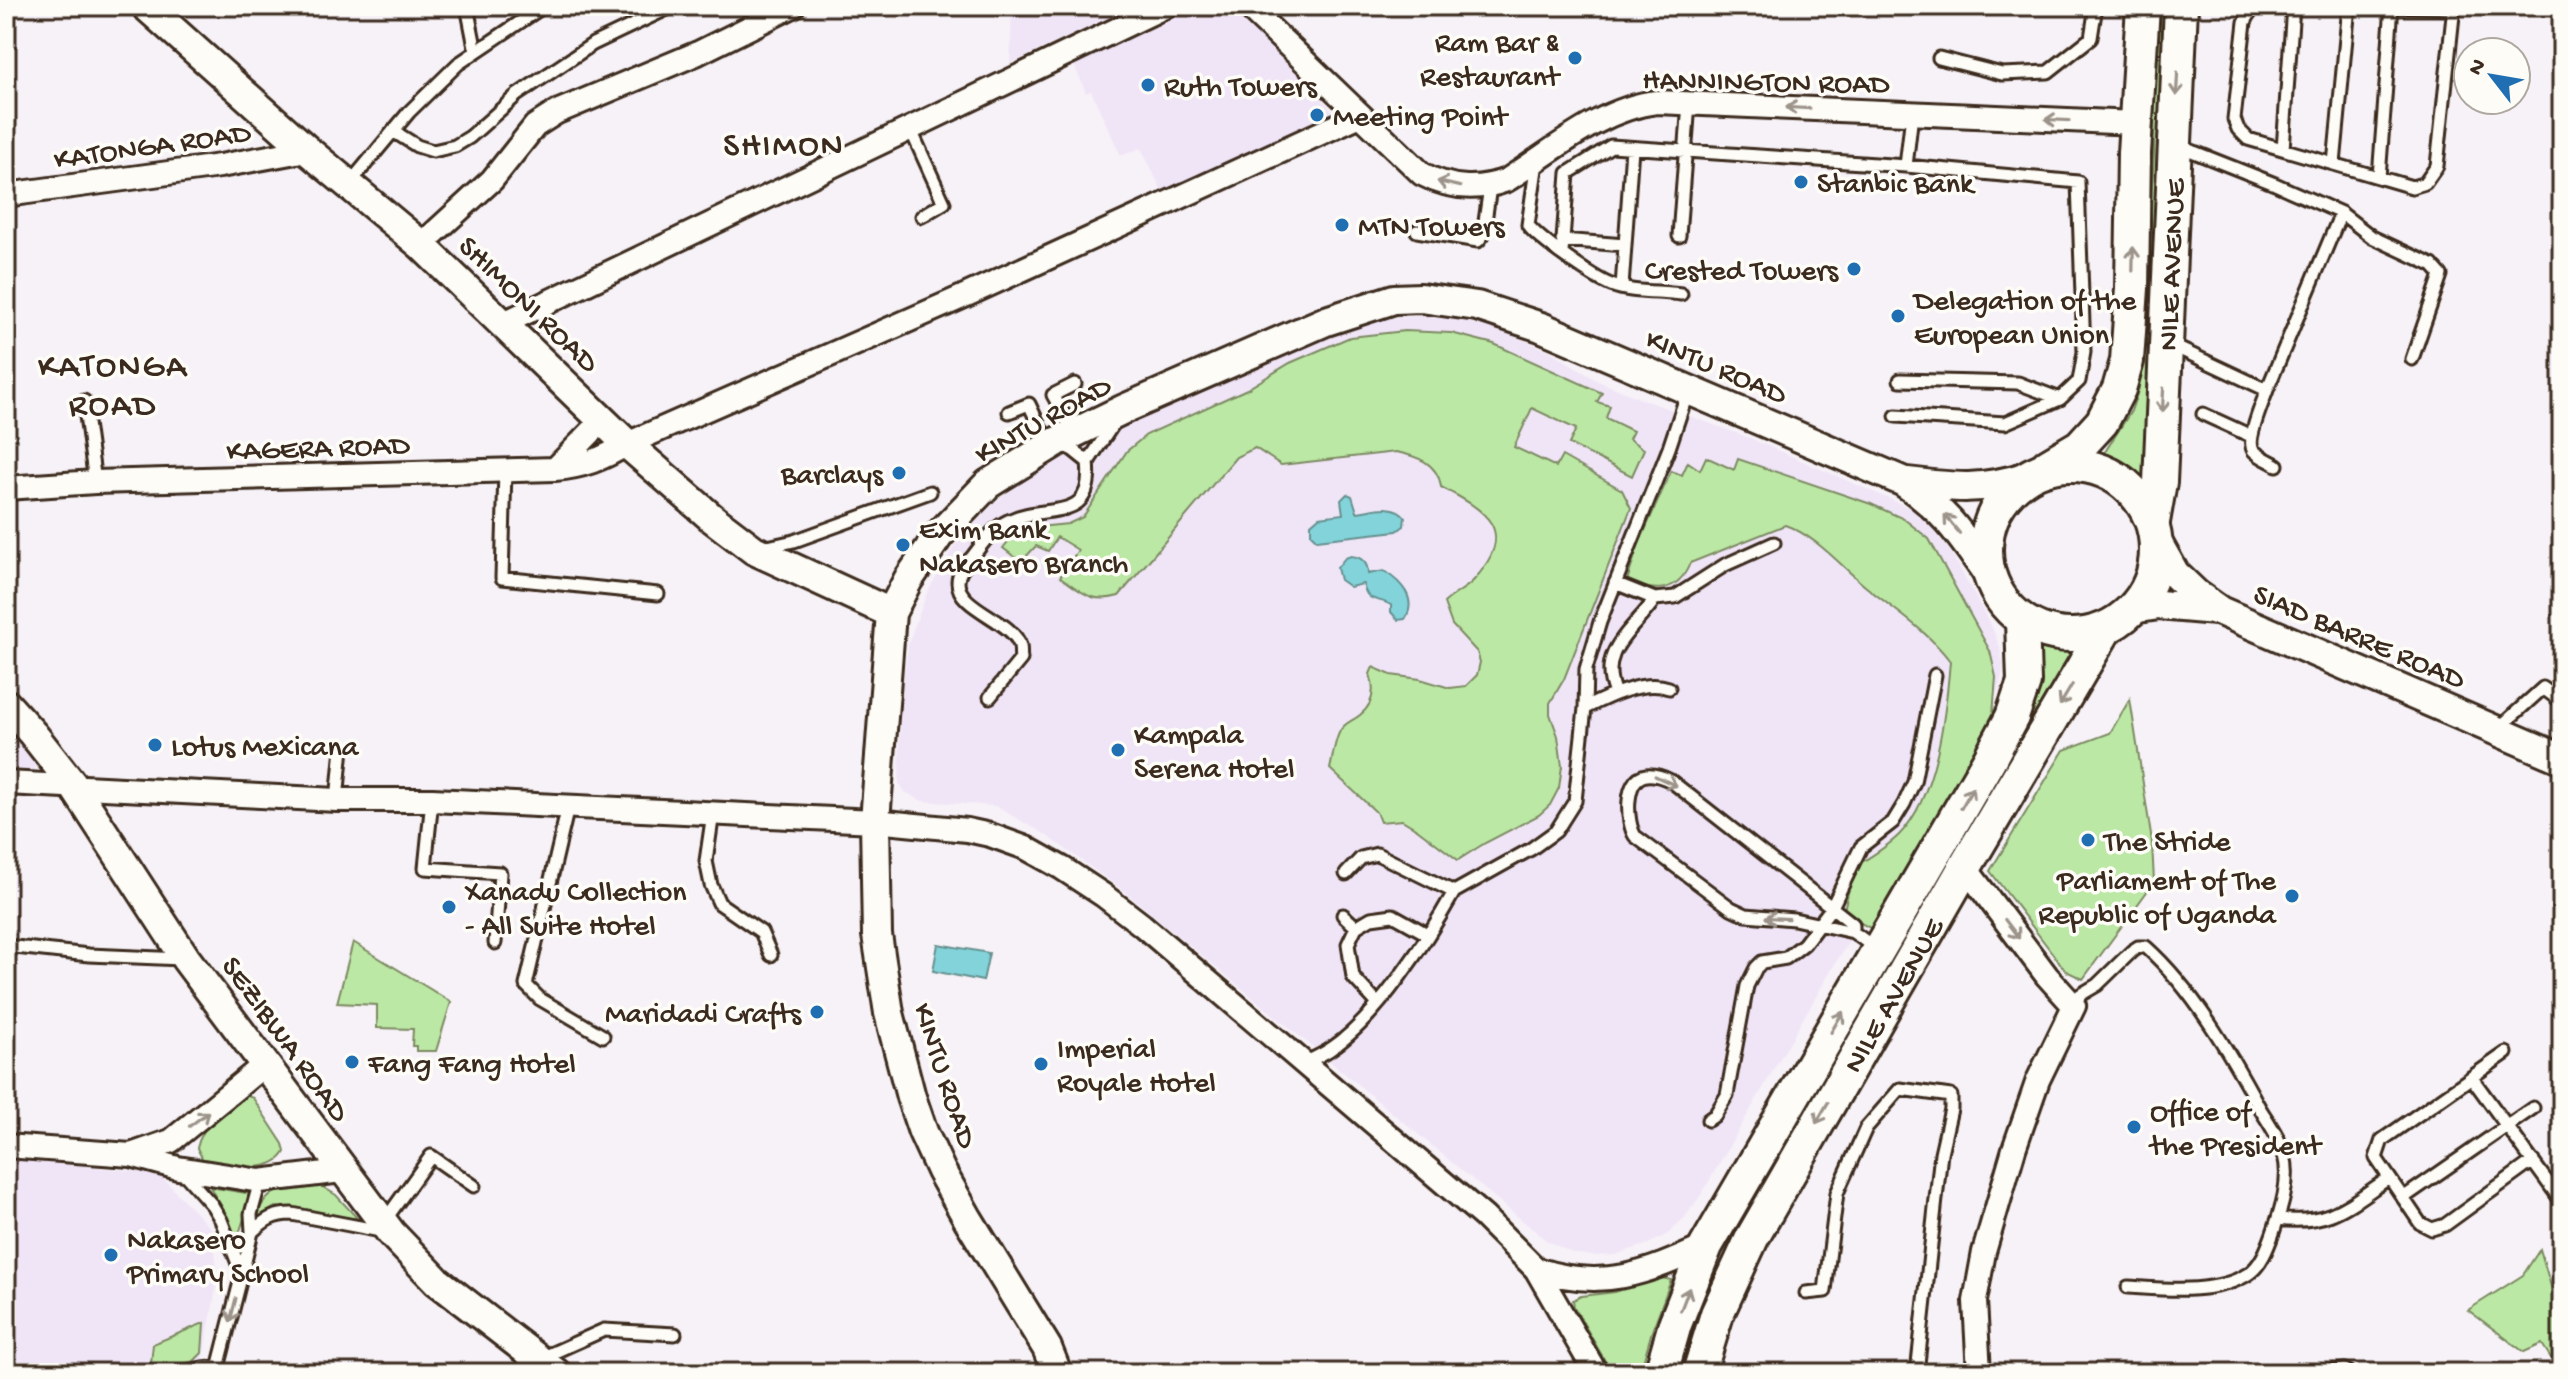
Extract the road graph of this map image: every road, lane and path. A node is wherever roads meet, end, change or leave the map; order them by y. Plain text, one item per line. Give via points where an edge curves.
1 (146, 6) edge
2 (467, 6) edge
3 (544, 6) edge
4 (673, 6) edge
5 (793, 6) edge
6 (1166, 6) edge
7 (1247, 6) edge
8 (2096, 6) edge
9 (2143, 6) edge
10 (2181, 6) edge
11 (2258, 6) edge
12 (2293, 6) edge
13 (2349, 6) edge
14 (2391, 6) edge
15 (2454, 7) edge
16 (476, 52) junction
17 (1939, 58) dead end
18 (1689, 103) junction
19 (1912, 114) junction
20 (1360, 115) junction
21 (2135, 123) junction
22 (910, 128) junction
23 (393, 131) junction
24 (2174, 144) junction
25 (1632, 148) junction
26 (2283, 149) junction
27 (307, 150) junction
28 (1686, 151) junction
29 (1537, 161) junction
30 (2334, 164) junction
31 (1906, 166) junction
32 (2379, 177) junction
33 (349, 183) junction
34 (1490, 187) junction
35 (6, 195) edge
36 (2341, 213) junction
37 (922, 216) dead end
38 (1417, 231) dead end
39 (1679, 236) dead end
40 (1562, 240) junction
41 (421, 245) junction
42 (1625, 245) junction
43 (1562, 253) junction
44 (1622, 287) junction
45 (1681, 294) dead end
46 (502, 324) junction
47 (2165, 342) junction
48 (2412, 359) dead end
49 (1900, 380) dead end
50 (1075, 384) dead end
51 (1688, 390) junction
52 (2267, 390) junction
53 (2060, 399) junction
54 (84, 401) dead end
55 (1124, 409) junction
56 (1009, 412) dead end
57 (2203, 414) dead end
58 (1896, 416) dead end
59 (603, 420) junction
60 (2251, 436) junction
61 (1060, 441) junction
62 (627, 444) junction
63 (1088, 462) junction
64 (2277, 465) dead end
65 (555, 469) junction
66 (505, 470) junction
67 (2035, 472) junction
68 (1902, 481) junction
69 (95, 482) junction
70 (6, 488) edge
71 (930, 492) dead end
72 (2155, 531) junction
73 (1774, 543) dead end
74 (754, 550) junction
75 (1990, 577) junction
76 (1615, 583) junction
77 (658, 594) dead end
78 (1655, 599) junction
79 (2132, 609) junction
80 (2220, 611) junction
81 (891, 613) junction
82 (2022, 620) junction
83 (2106, 628) junction
84 (1935, 675) dead end
85 (1669, 688) dead end
86 (1615, 693) junction
87 (990, 697) dead end
88 (2561, 699) edge
89 (6, 704) edge
90 (1585, 708) junction
91 (2496, 731) junction
92 (342, 748) dead end
93 (2562, 759) edge
94 (6, 783) edge
95 (73, 785) junction
96 (337, 800) junction
97 (432, 800) junction
98 (568, 807) junction
99 (713, 813) junction
100 (875, 821) junction
101 (1965, 867) junction
102 (1346, 874) dead end
103 (1454, 892) junction
104 (1832, 907) junction
105 (1343, 915) dead end
106 (1820, 923) junction
107 (1356, 927) junction
108 (1427, 934) junction
109 (1866, 941) junction
110 (495, 943) dead end
111 (6, 946) edge
112 (771, 955) dead end
113 (186, 959) junction
114 (1378, 1004) junction
115 (2074, 1006) junction
116 (603, 1036) dead end
117 (2506, 1053) dead end
118 (1305, 1063) junction
119 (264, 1065) junction
120 (2472, 1078) junction
121 (2533, 1108) dead end
122 (1708, 1120) dead end
123 (2507, 1126) junction
124 (6, 1146) edge
125 (131, 1155) junction
126 (2533, 1161) junction
127 (178, 1168) junction
128 (342, 1171) junction
129 (2389, 1178) junction
130 (260, 1181) junction
131 (474, 1186) dead end
132 (2403, 1198) junction
133 (2562, 1202) edge
134 (2278, 1219) junction
135 (387, 1228) junction
136 (252, 1232) junction
137 (1706, 1246) junction
138 (1536, 1269) junction
139 (242, 1274) junction
140 (2128, 1287) dead end
141 (1806, 1293) dead end
142 (675, 1334) dead end
143 (548, 1366) edge
144 (223, 1370) edge
145 (187, 1373) edge
146 (1057, 1373) edge
147 (1596, 1373) edge
148 (1661, 1373) edge
149 (1699, 1373) edge
150 (1917, 1373) edge
151 (1979, 1373) edge
152 (2318, 1373) edge
153 (2350, 1373) edge

1 - 27 street, SHIMONI ROAD
2 - 16 lane
3 - 16 lane
4 - 23 lane via 593,44 517,95 455,146 433,151
5 - 41 street via 535,126 492,180
6 - 22 street
7 - 20 street, HANNINGTON ROAD
8 - 17 lane via 2091,38 2048,72 2002,74
9 - 21 main road, NILE AVENUE
10 -> 24 main road, NILE AVENUE
11 - 26 lane via 2245,22 2234,119 2248,139
12 - 26 lane
13 - 30 lane
14 - 15 lane
14 - 32 lane
15 - 32 lane via 2437,166 2425,183 2412,187
16 - 23 lane
19 -> 18 street, HANNINGTON ROAD
18 - 28 lane
18 - 29 street, HANNINGTON ROAD via 1630,106
21 -> 19 street, HANNINGTON ROAD
19 - 31 lane
34 -> 20 street, HANNINGTON ROAD via 1449,186 1422,174
20 - 62 street, KAGERA ROAD
67 -> 21 main road, NILE AVENUE via 2080,446 2093,432 2114,403 2123,377 2132,288
22 - 37 lane via 944,203
22 - 46 street
23 - 33 lane
24 - 36 lane
24 - 47 main road, NILE AVENUE
25 - 28 lane
25 - 40 lane via 1606,148 1568,173
25 - 42 lane
26 - 30 lane
27 - 33 street, SHIMONI ROAD
27 - 35 street, KATONGA ROAD
28 - 31 lane
28 - 39 lane
29 - 34 street, HANNINGTON ROAD
29 - 43 lane via 1528,225
30 - 32 lane
31 - 53 lane via 2078,182 2084,352 2079,381
33 - 41 street, SHIMONI ROAD
34 - 38 lane via 1478,241
36 - 48 lane via 2372,237 2432,265 2441,275
36 - 52 lane
40 - 42 lane
40 - 43 lane
41 - 46 street, SHIMONI ROAD
42 - 44 lane
43 - 44 lane
44 - 45 lane
46 - 59 street, SHIMONI ROAD
47 - 52 lane
47 -> 72 main road, NILE AVENUE
49 - 53 lane via 2018,383
50 - 61 lane via 1053,395
51 - 55 street, KINTU ROAD via 1512,316 1421,298 1394,299 1326,321
51 - 68 street, KINTU ROAD
51 - 76 lane
52 - 60 lane
53 - 58 lane via 2005,423
54 - 69 lane
55 - 61 street, KINTU ROAD
55 - 63 lane
56 - 61 lane via 1029,404
57 - 60 lane
59 - 62 street, SHIMONI ROAD
59 - 65 street
60 - 64 lane via 2254,451
61 - 63 lane
61 - 81 street, KINTU ROAD via 988,484 939,535
62 - 65 street, KAGERA ROAD via 591,463
62 - 74 street, SHIMONI ROAD
63 - 87 lane via 1091,484 1075,504 1006,521 959,574 961,595 1020,645 1021,659
65 - 66 street, KAGERA ROAD
66 - 69 street, KAGERA ROAD
66 - 77 lane via 502,578
67 - 68 street via 1974,488
67 - 72 main road via 2076,464 2108,472 2136,493
67 - 75 main road via 2003,498 1995,512 1986,544
75 -> 68 street, KINTU ROAD via 1944,514
69 - 70 street, KAGERA ROAD
71 - 74 lane
72 - 79 main road via 2153,576
72 - 80 street, SIAD BARRE ROAD via 2175,574
73 - 78 lane via 1725,565 1675,597
74 - 81 street, SHIMONI ROAD
75 - 82 main road
76 - 78 lane
76 - 90 lane via 1586,669
78 - 86 lane via 1619,640 1612,656 1608,678
79 - 80 street via 2159,605
79 - 83 main road
80 - 91 street, SIAD BARRE ROAD
81 - 100 street, KINTU ROAD
82 - 83 main road via 2075,636
109 -> 82 main road, NILE AVENUE via 1989,760 2012,717 2024,682
83 -> 101 main road, NILE AVENUE
84 - 104 lane via 1914,782 1893,822 1861,847
85 - 86 lane via 1656,685
86 - 90 lane
88 - 91 lane via 2543,688
89 - 95 street, SEZIBWA ROAD
90 - 103 lane via 1575,801 1556,831
91 - 93 street, SIAD BARRE ROAD
92 - 96 lane
94 - 95 street
95 - 96 street
95 - 113 street, SEZIBWA ROAD
96 - 97 street
97 - 98 street
97 - 110 lane via 425,868 500,873
98 - 99 street
98 - 116 lane via 526,985
99 - 100 street
99 - 112 lane via 706,861 711,885 719,903 761,932
100 - 118 street via 990,835 1062,868 1142,925
100 - 146 street, KINTU ROAD via 877,935 889,1013 911,1097 941,1171
101 -> 115 street
101 -> 149 main road, NILE AVENUE via 1752,1238 1717,1314
102 - 103 lane via 1361,858 1377,854
103 - 108 lane
104 - 106 lane
106 -> 104 lane via 1746,915 1654,851 1630,828 1627,811 1634,784 1647,775 1671,781
104 - 109 lane
105 - 107 lane
106 - 109 lane
106 - 122 lane via 1786,958 1762,962 1752,975 1727,1095
107 - 108 lane via 1393,915
107 - 114 lane via 1348,944 1353,977
108 - 114 lane
137 -> 109 main road, NILE AVENUE
111 - 113 lane
113 - 119 street, SEZIBWA ROAD
114 - 118 lane via 1334,1047
115 - 134 lane via 2132,951 2142,946 2150,950 2226,1047 2279,1143 2286,1181
115 - 151 street via 2038,1080 1984,1252 1975,1301
117 - 120 lane
118 - 138 street via 1484,1217
125 -> 119 street via 171,1141
119 - 128 street, SEZIBWA ROAD
120 - 123 lane
120 - 129 lane via 2382,1140 2376,1158
121 - 123 lane
123 - 126 lane
123 - 132 lane
124 - 125 street
125 - 127 street
126 - 132 lane via 2439,1228 2420,1223
126 - 133 lane
127 - 130 street
127 - 139 lane via 212,1205
128 - 130 street
128 - 135 street, SEZIBWA ROAD
129 - 132 lane
129 - 134 lane via 2322,1219
130 - 136 lane
131 - 135 lane via 431,1156
134 - 140 lane via 2249,1274 2181,1290
135 - 136 lane via 278,1214
135 - 143 street, SEZIBWA ROAD via 437,1281
136 - 139 lane
137 - 138 street via 1651,1269 1606,1279 1583,1281
148 -> 137 main road, NILE AVENUE
138 - 147 street
139 -> 144 lane
141 - 150 lane via 1825,1291 1837,1193 1866,1128 1900,1089 1951,1096
142 - 143 lane via 604,1330
144 - 145 lane via 202,1367
152 - 153 lane

